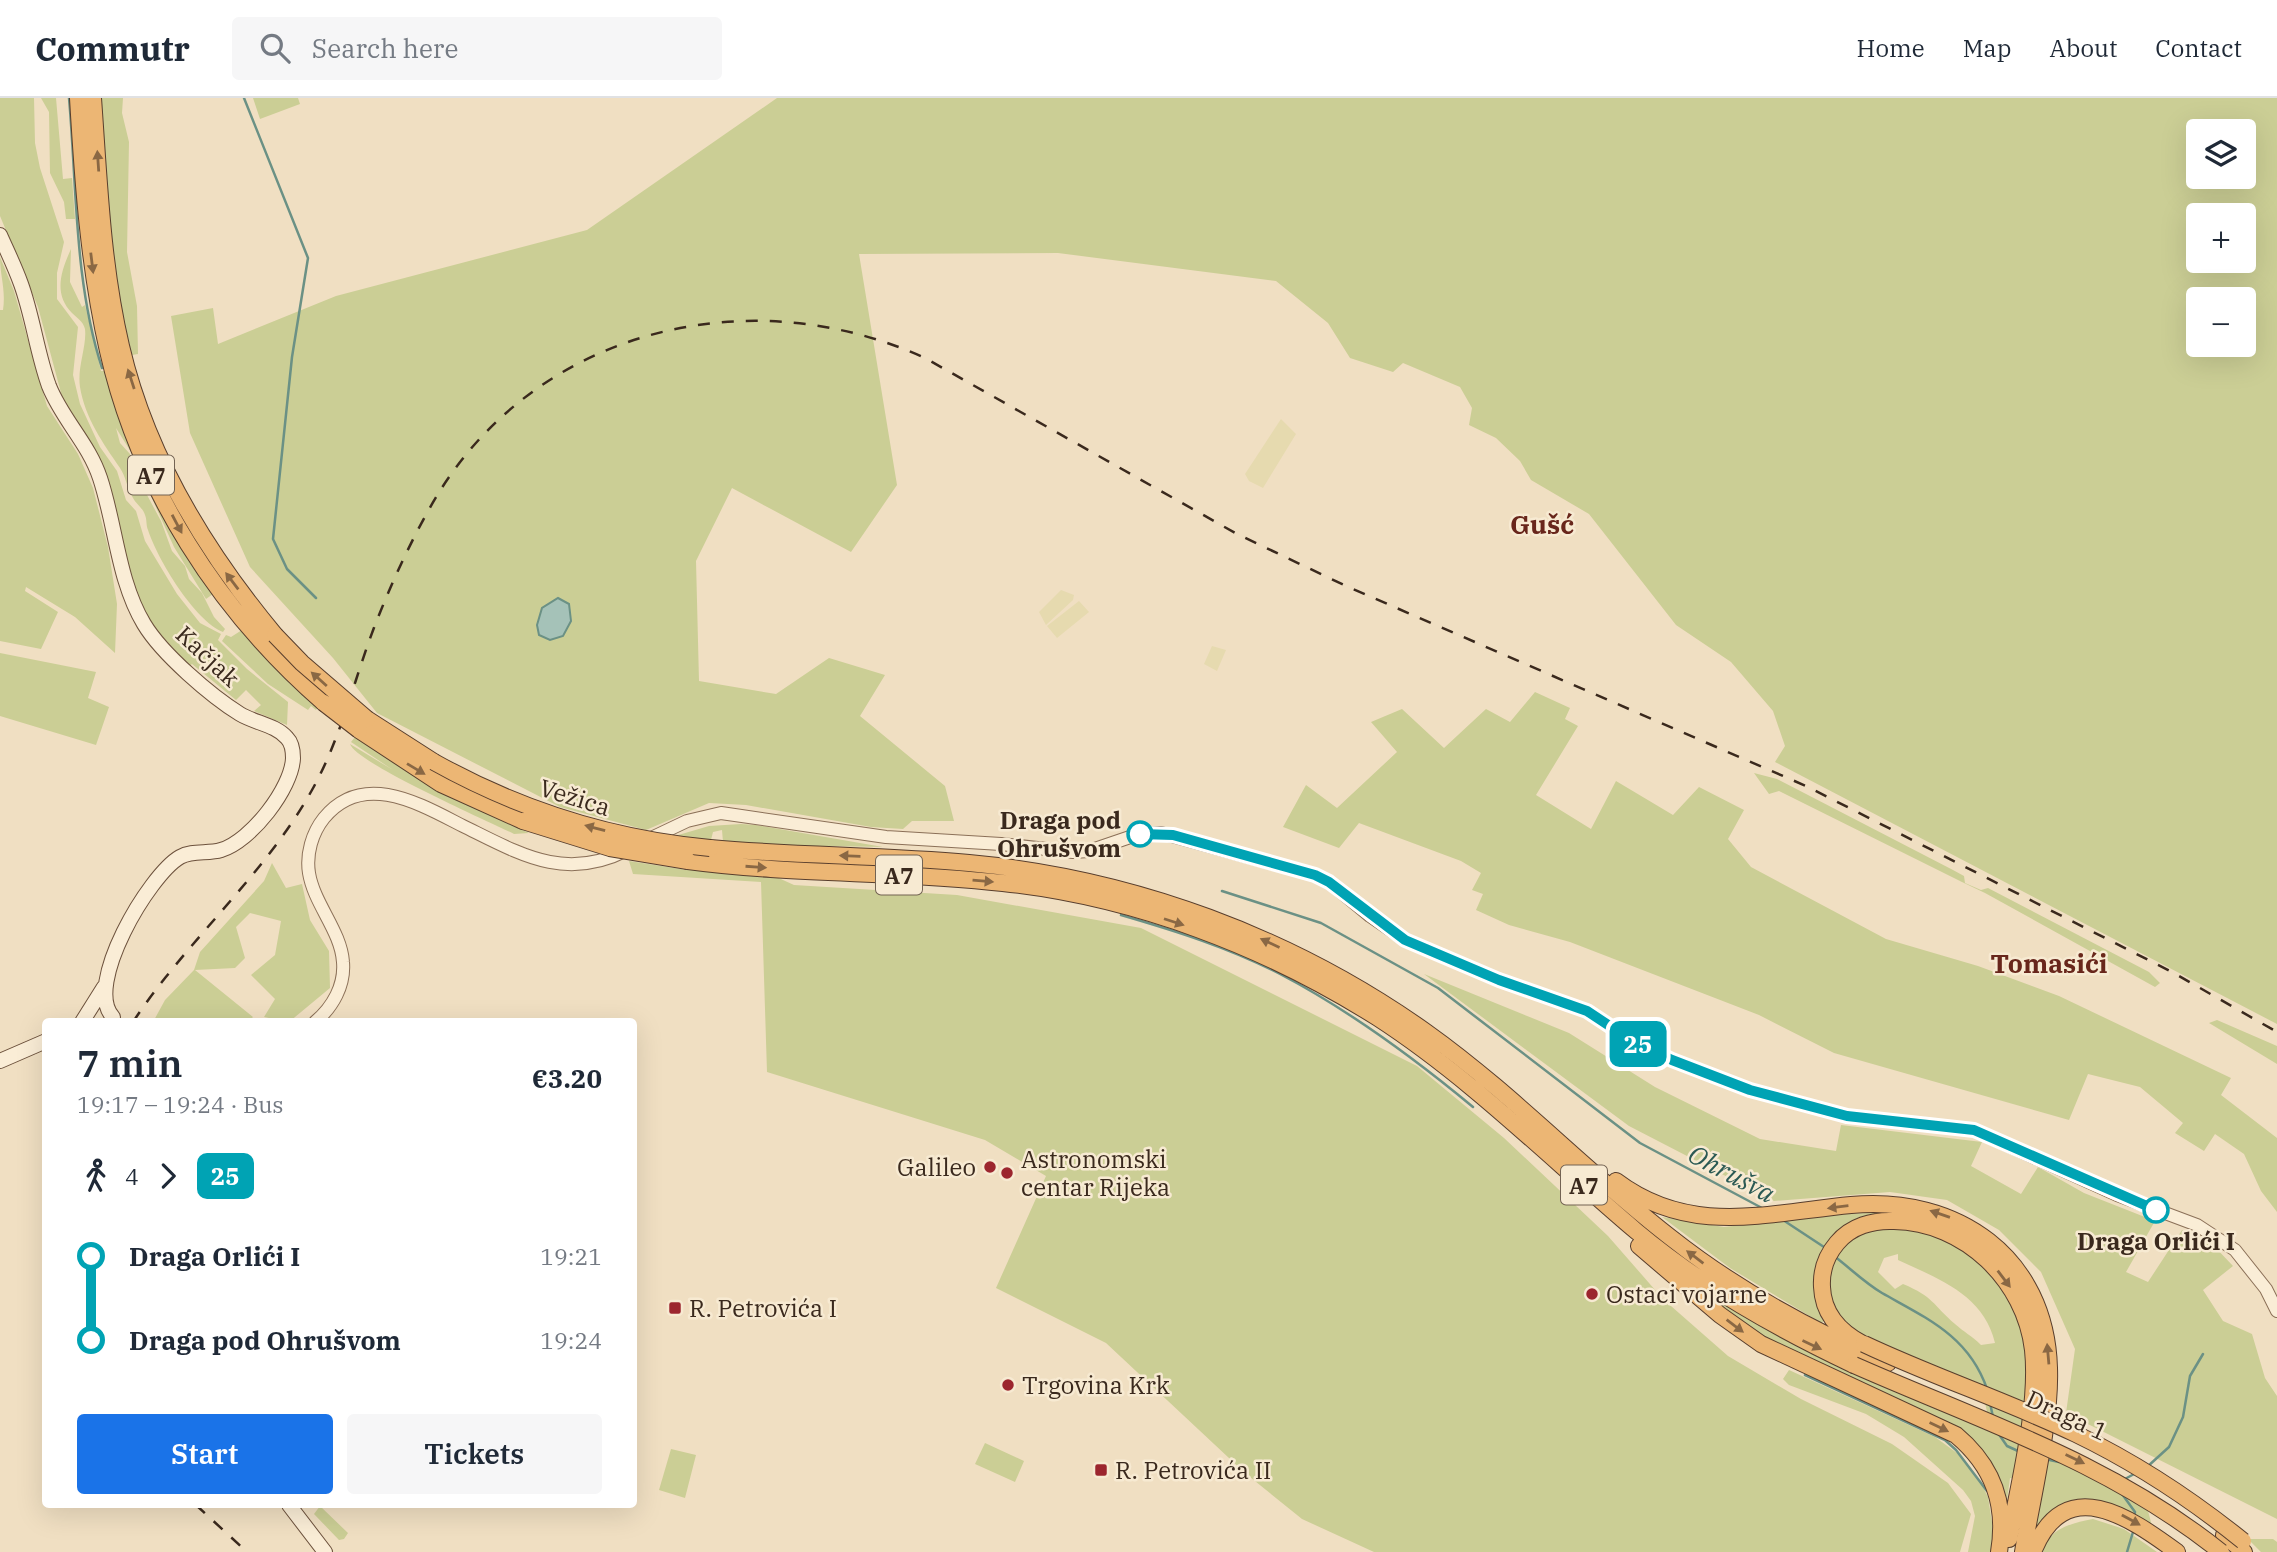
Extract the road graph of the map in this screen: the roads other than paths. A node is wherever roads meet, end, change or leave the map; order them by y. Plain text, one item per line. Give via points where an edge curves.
1 (78, 98) edge
2 (93, 98) edge
3 (0, 235) edge
4 (363, 725) junction
5 (1328, 980) junction
6 (105, 986) junction
7 (85, 1018) edge
8 (117, 1018) edge
9 (320, 1018) edge
10 (42, 1043) edge
11 (0, 1060) edge
12 (1905, 1213) junction
13 (2277, 1311) edge
14 (1860, 1354) junction
15 (2028, 1479) junction
16 (291, 1508) edge
17 (2245, 1548) edge
18 (325, 1552) edge
19 (1999, 1552) edge
20 (2007, 1552) edge
21 (2023, 1552) edge
22 (2033, 1552) edge
23 (2177, 1552) edge
24 (2221, 1552) edge

1 -> 4 highway, A7, bridge via 85,208 108,351 153,479 180,532 250,631 324,703
4 -> 2 highway, A7, bridge via 275,635 226,574 181,500 145,422 113,302
3 - 6 main road, Kačjak via 21,284 50,387 99,474 130,596 146,628 205,689 244,716 277,730 293,748 287,782 252,828 223,849 189,854 167,868 127,925
5 -> 4 highway, Vežica / A7, bridge via 1267,941 1198,913 1055,876 972,863 710,848 643,839 566,820 496,794
4 -> 5 highway, A7, bridge via 441,784 523,821 610,848 688,861 964,879 1045,889 1109,902 1202,931
12 -> 5 highway via 1852,1205 1724,1218 1681,1213 1640,1198 1437,1031 1369,986
5 - 14 highway, A7 via 1445,1065 1688,1271 1757,1316
5 -> 19 highway via 1345,1006 1471,1095 1656,1261 1743,1332 1778,1354 1963,1441 1980,1458 1998,1493 2002,1518
6 - 7 main road
6 - 8 main road via 106,1003
9 - 13 street via 340,986 343,961 309,875 310,844 320,823 337,805 367,794 391,794 414,802 525,856 570,866 610,859 680,823 721,813 909,839 1073,852 1161,833 1315,875 1405,940 1587,1011 1634,1042 1750,1090 1877,1122 1974,1130 2117,1195 2197,1225 2235,1250
10 - 11 main road
12 - 14 highway via 1860,1226 1835,1245 1825,1261 1822,1280 1830,1315
12 - 15 highway, bridge via 1971,1246 2001,1274 2022,1309 2040,1398
14 - 17 highway, bridge via 2053,1424 2113,1453 2173,1488
14 -> 24 highway, Draga 1 / A7, bridge via 2083,1462 2152,1502
15 - 20 highway
15 - 21 highway
16 - 18 main road
22 -> 23 highway via 2049,1524 2061,1515 2102,1508

